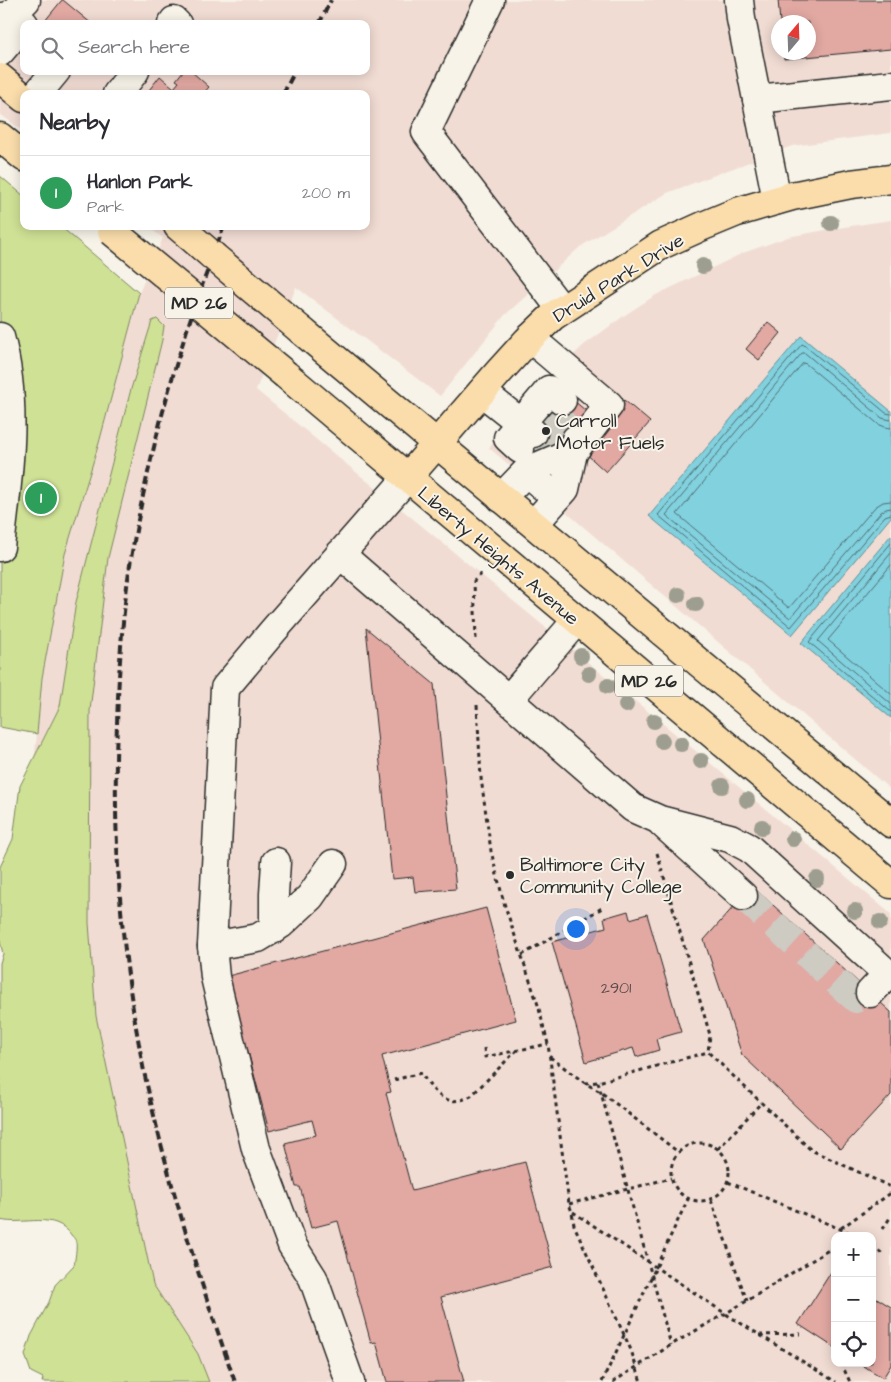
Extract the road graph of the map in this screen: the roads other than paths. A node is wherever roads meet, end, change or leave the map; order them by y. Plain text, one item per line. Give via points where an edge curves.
1 (26, 0) edge
2 (47, 0) edge
3 (490, 0) edge
4 (739, 0) edge
5 (0, 16) edge
6 (28, 20) edge
7 (20, 29) edge
8 (0, 52) edge
9 (53, 75) edge
10 (132, 75) edge
11 (0, 78) edge
12 (891, 85) edge
13 (40, 90) edge
14 (120, 90) edge
15 (20, 95) edge
16 (757, 99) junction
17 (0, 137) edge
18 (20, 154) edge
19 (891, 180) edge
20 (777, 200) junction
21 (110, 230) edge
22 (183, 230) edge
23 (562, 310) junction
24 (0, 337) edge
25 (530, 338) junction
26 (482, 392) junction
27 (544, 434) junction
28 (437, 444) junction
29 (407, 478) junction
30 (501, 498) junction
31 (557, 498) junction
32 (534, 524) junction
33 (0, 547) edge
34 (340, 554) junction
35 (577, 620) junction
36 (509, 699) junction
37 (660, 820) junction
38 (891, 823) edge
39 (276, 862) dead end
40 (333, 864) dead end
41 (891, 884) edge
42 (743, 896) tunnel mouth
43 (274, 929) junction
44 (212, 946) junction
45 (883, 981) edge
46 (350, 1382) edge

1 - 5 street via 9,18
2 - 6 street
3 - 23 street via 426,132
4 - 16 street via 740,20
7 - 8 street
9 - 13 street
10 - 14 street
11 - 15 main road
12 - 16 street
16 - 20 street
17 - 18 main road
19 - 20 main road, Druid Park Drive via 842,186
20 - 23 main road, Druid Park Drive via 661,245
21 - 29 main road, Liberty Heights Avenue / MD 26, bridge
22 - 28 main road, MD 26, bridge
23 - 25 main road, Druid Park Drive
24 - 33 street via 11,397 11,431
25 - 26 main road, Druid Park Drive
25 - 27 street via 609,405
26 - 27 street
26 - 28 main road, Druid Park Drive
27 - 30 street
27 - 31 street
27 - 31 street via 565,489
28 - 29 main road, Druid Park Drive
28 - 30 main road, MD 26
29 - 34 street
29 - 35 main road, Liberty Heights Avenue / MD 26
30 - 32 main road, MD 26
31 - 32 street
32 - 38 main road, MD 26
34 - 36 street
34 - 44 street via 225,688
35 - 36 street
35 - 41 main road, Liberty Heights Avenue / MD 26
36 - 37 street via 634,808
37 - 42 street
37 - 45 street via 730,838 749,848
39 - 43 street
40 - 43 street via 310,897
43 - 44 street via 258,938
44 - 46 street via 216,977 256,1149 292,1245 313,1278

